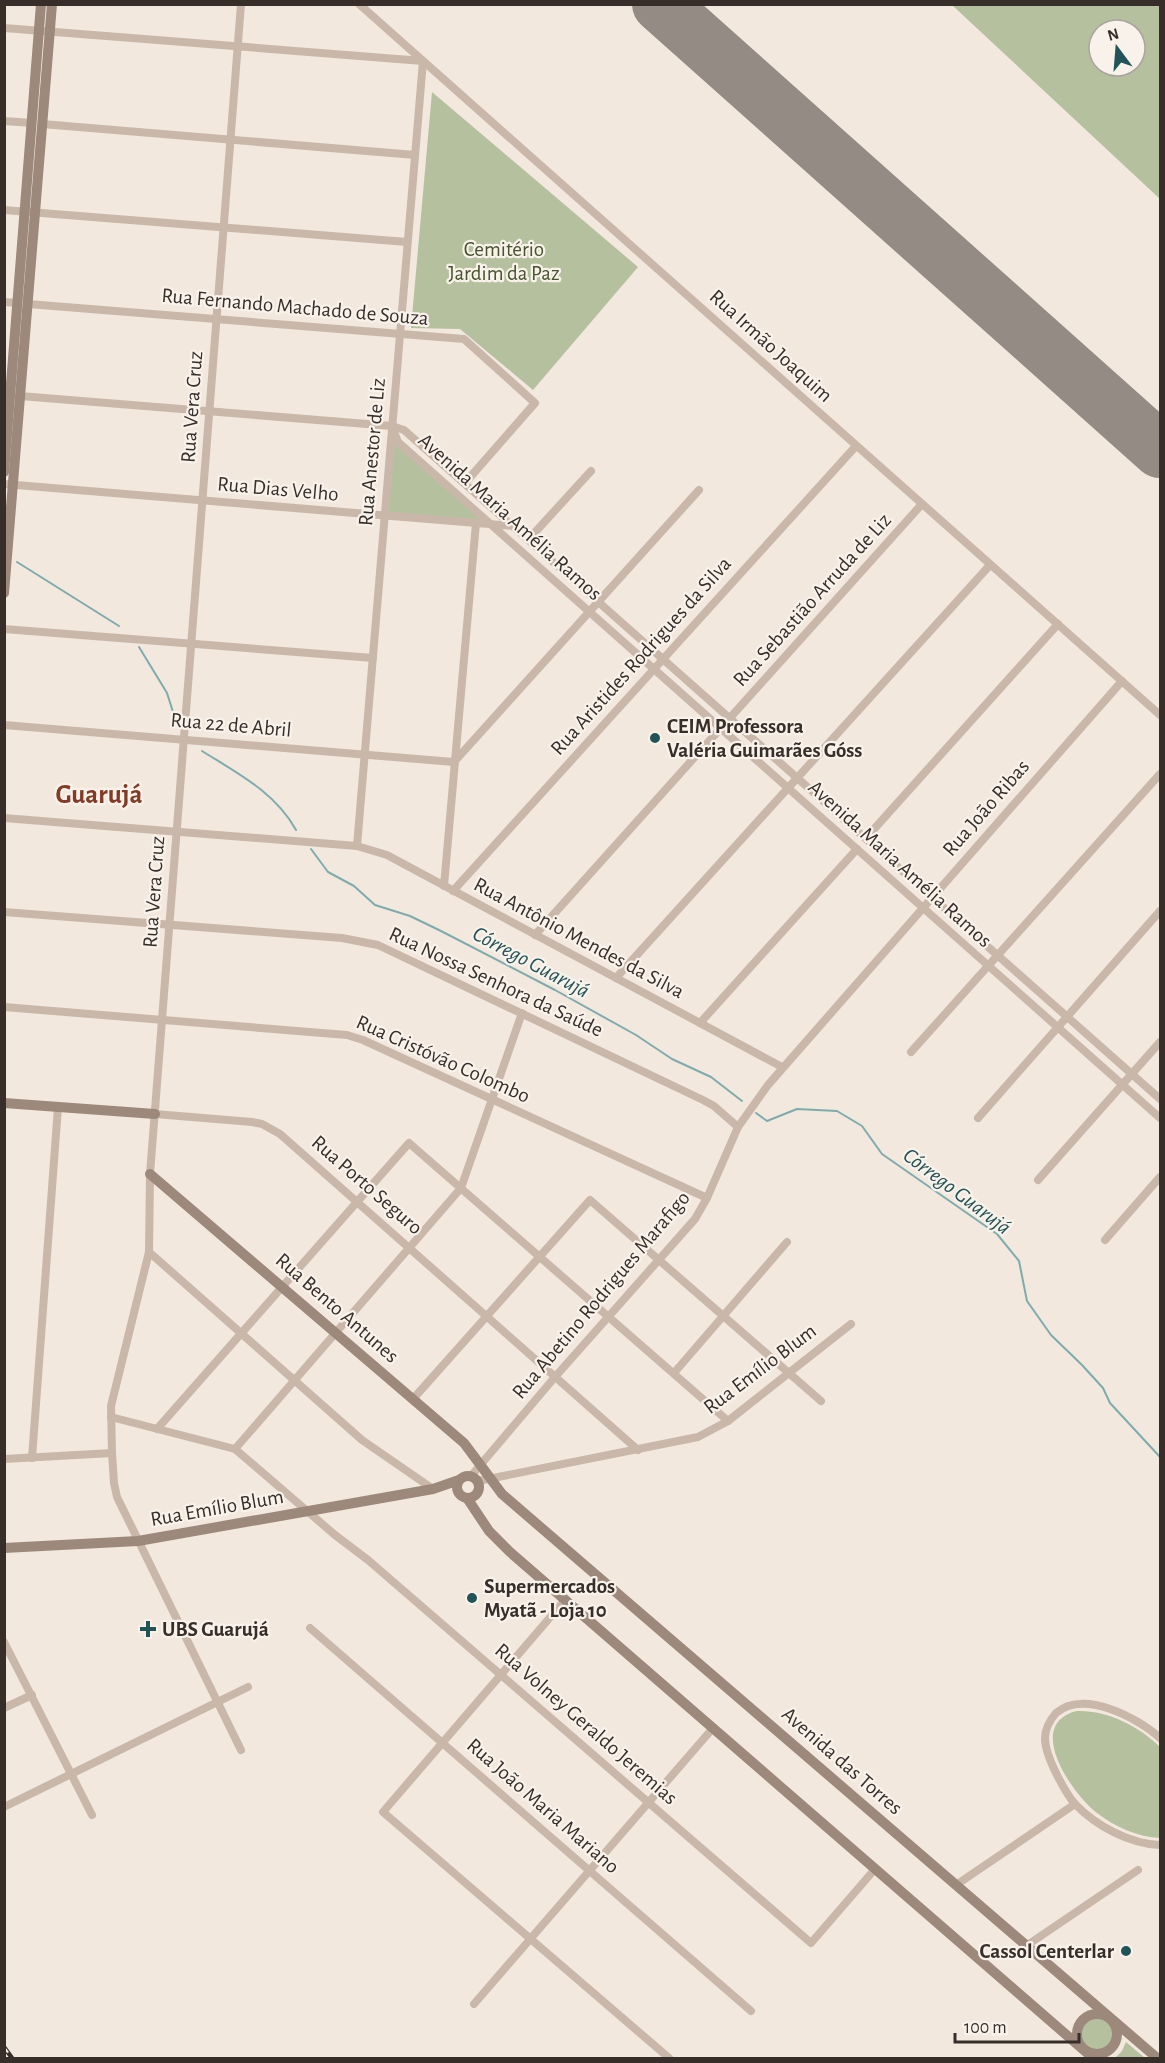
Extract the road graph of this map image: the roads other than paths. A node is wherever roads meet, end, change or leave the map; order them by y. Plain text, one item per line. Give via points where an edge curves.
1 (41, 4) edge
2 (52, 4) edge
3 (241, 4) edge
4 (359, 4) edge
5 (4, 28) edge
6 (44, 31) junction
7 (238, 46) junction
8 (423, 61) junction
9 (4, 121) edge
10 (37, 124) junction
11 (231, 140) junction
12 (415, 155) junction
13 (4, 210) edge
14 (30, 212) junction
15 (224, 228) junction
16 (408, 242) junction
17 (4, 302) edge
18 (23, 304) junction
19 (217, 319) junction
20 (400, 334) junction
21 (12, 396) edge
22 (210, 411) junction
23 (392, 426) junction
24 (856, 446) junction
25 (591, 471) dead end
26 (4, 472) edge
27 (465, 483) junction
28 (9, 484) edge
29 (699, 490) dead end
30 (203, 500) junction
31 (922, 504) junction
32 (385, 516) junction
33 (476, 523) junction
34 (490, 524) junction
35 (513, 526) junction
36 (528, 540) junction
37 (990, 564) junction
38 (4, 593) edge
39 (598, 602) junction
40 (589, 612) junction
41 (1058, 624) junction
42 (4, 629) edge
43 (191, 643) junction
44 (373, 658) junction
45 (663, 659) junction
46 (654, 669) junction
47 (1122, 681) junction
48 (1161, 715) edge
49 (730, 718) junction
50 (4, 725) edge
51 (721, 728) junction
52 (184, 740) junction
53 (365, 754) junction
54 (454, 762) junction
55 (1161, 774) edge
56 (797, 778) junction
57 (788, 788) junction
58 (4, 818) edge
59 (177, 832) junction
60 (866, 838) junction
61 (357, 846) junction
62 (856, 849) junction
63 (444, 886) junction
64 (453, 891) junction
65 (932, 897) junction
66 (923, 908) junction
67 (1161, 911) edge
68 (4, 912) edge
69 (170, 925) junction
70 (536, 935) junction
71 (998, 955) junction
72 (988, 966) junction
73 (616, 978) junction
74 (4, 1007) edge
75 (522, 1013) junction
76 (1067, 1017) junction
77 (162, 1019) junction
78 (700, 1023) junction
79 (1058, 1028) junction
80 (1161, 1042) edge
81 (911, 1052) dead end
82 (782, 1067) junction
83 (1132, 1074) junction
84 (1123, 1085) junction
85 (491, 1099) junction
86 (1161, 1099) edge
87 (4, 1103) edge
88 (58, 1107) junction
89 (155, 1114) junction
90 (978, 1118) dead end
91 (1161, 1118) edge
92 (738, 1127) junction
93 (150, 1174) junction
94 (1161, 1177) edge
95 (1038, 1180) dead end
96 (461, 1188) junction
97 (707, 1198) junction
98 (357, 1202) junction
99 (1105, 1240) dead end
100 (787, 1242) dead end
101 (409, 1248) junction
102 (149, 1252) junction
103 (540, 1257) junction
104 (658, 1259) junction
105 (282, 1287) junction
106 (608, 1316) junction
107 (723, 1316) junction
108 (487, 1317) junction
109 (851, 1324) dead end
110 (335, 1332) junction
111 (241, 1334) junction
112 (674, 1373) junction
113 (789, 1373) junction
114 (555, 1377) junction
115 (294, 1380) junction
116 (413, 1399) junction
117 (821, 1401) dead end
118 (111, 1417) junction
119 (728, 1420) junction
120 (157, 1429) junction
121 (235, 1449) junction
122 (638, 1450) junction
123 (112, 1453) junction
124 (32, 1458) junction
125 (4, 1460) edge
126 (481, 1465) junction
127 (459, 1479) junction
128 (492, 1479) junction
129 (476, 1481) junction
130 (434, 1489) junction
131 (502, 1494) junction
132 (463, 1495) junction
133 (308, 1511) junction
134 (138, 1541) junction
135 (4, 1548) edge
136 (565, 1600) junction
137 (310, 1629) dead end
138 (4, 1642) edge
139 (501, 1675) junction
140 (248, 1687) dead end
141 (32, 1695) junction
142 (217, 1702) junction
143 (4, 1708) edge
144 (713, 1728) junction
145 (1161, 1738) edge
146 (442, 1743) junction
147 (241, 1750) dead end
148 (72, 1774) junction
149 (649, 1802) junction
150 (1075, 1804) junction
151 (4, 1807) edge
152 (92, 1815) dead end
153 (1161, 1845) edge
154 (875, 1869) junction
155 (1138, 1870) dead end
156 (590, 1871) junction
157 (956, 1886) junction
158 (531, 1939) junction
159 (1026, 1946) junction
160 (474, 2004) dead end
161 (752, 2011) dead end
162 (1113, 2021) junction
163 (1083, 2049) junction
164 (669, 2058) edge
165 (1093, 2058) edge
166 (1157, 2058) edge

1 - 6 main road
2 - 6 main road
3 - 7 street, Rua Vera Cruz
4 - 8 street, Rua Irmão Joaquim
5 - 6 street
6 - 7 street
6 - 10 main road
7 - 8 street
7 - 11 street, Rua Vera Cruz
8 - 12 street, Rua Anestor de Liz
8 - 24 street, Rua Irmão Joaquim
9 - 10 street
10 - 11 street
10 - 14 main road
11 - 12 street
11 - 15 street, Rua Vera Cruz
12 - 16 street, Rua Anestor de Liz
13 - 14 street
14 - 15 street
14 - 18 main road
15 - 16 street
15 - 19 street, Rua Vera Cruz
16 - 20 street, Rua Anestor de Liz
17 - 18 street, Rua Fernando Machado de Souza
18 - 19 street, Rua Fernando Machado de Souza
18 - 21 main road
19 - 20 street, Rua Fernando Machado de Souza
19 - 22 street, Rua Vera Cruz
20 - 23 street, Rua Anestor de Liz
20 - 27 street, Rua Fernando Machado de Souza via 464,339 535,403
21 - 22 street
21 - 26 main road
21 - 28 main road
22 - 23 street
22 - 30 street, Rua Vera Cruz
23 - 27 street, Avenida Maria Amélia Ramos via 404,430
23 - 32 street, Rua Anestor de Liz
23 - 34 street, Avenida Maria Amélia Ramos via 398,442
24 - 31 street, Rua Irmão Joaquim
24 - 45 street, Rua Aristides Rodrigues da Silva
25 - 36 street
27 - 35 street, Avenida Maria Amélia Ramos
28 - 30 street, Rua Dias Velho
28 - 38 main road
29 - 39 street
30 - 32 street, Rua Dias Velho
30 - 43 street, Rua Vera Cruz
31 - 37 street, Rua Irmão Joaquim
31 - 49 street, Rua Sebastião Arruda de Liz
32 - 33 street, Rua Dias Velho
32 - 44 street, Rua Anestor de Liz
33 - 34 street, Rua Dias Velho
33 - 54 street
34 - 35 street, Rua Dias Velho
34 - 40 street, Avenida Maria Amélia Ramos
35 - 36 street, Avenida Maria Amélia Ramos
36 - 39 street, Avenida Maria Amélia Ramos
37 - 41 street, Rua Irmão Joaquim
37 - 56 street
39 - 40 street
39 - 45 street, Avenida Maria Amélia Ramos
40 - 46 street, Avenida Maria Amélia Ramos
40 - 54 street
41 - 47 street, Rua Irmão Joaquim
41 - 60 street
42 - 43 street
43 - 44 street
43 - 52 street, Rua Vera Cruz
44 - 53 street, Rua Anestor de Liz
45 - 46 street, Rua Aristides Rodrigues da Silva
45 - 49 street, Avenida Maria Amélia Ramos
46 - 51 street, Avenida Maria Amélia Ramos
46 - 64 street, Rua Aristides Rodrigues da Silva
47 - 48 street, Rua Irmão Joaquim
47 - 65 street, Rua João Ribas
49 - 51 street, Rua Sebastião Arruda de Liz
49 - 56 street, Avenida Maria Amélia Ramos
50 - 52 street, Rua 22 de Abril
51 - 57 street, Avenida Maria Amélia Ramos
51 - 70 street, Rua Sebastião Arruda de Liz
52 - 53 street, Rua 22 de Abril
52 - 59 street, Rua Vera Cruz
53 - 54 street, Rua 22 de Abril
53 - 61 street, Rua Anestor de Liz
54 - 63 street
55 - 71 street
56 - 57 street
56 - 60 street, Avenida Maria Amélia Ramos
57 - 62 street, Avenida Maria Amélia Ramos
57 - 73 street
58 - 59 street, Rua Antônio Mendes da Silva
59 - 61 street, Rua Antônio Mendes da Silva
59 - 69 street, Rua Vera Cruz
60 - 65 street, Avenida Maria Amélia Ramos
61 - 63 street, Rua Antônio Mendes da Silva via 387,855
62 - 66 street, Avenida Maria Amélia Ramos
62 - 78 street
63 - 64 street, Rua Antônio Mendes da Silva
64 - 70 street, Rua Antônio Mendes da Silva
65 - 66 street, Rua João Ribas
65 - 71 street, Avenida Maria Amélia Ramos
66 - 72 street, Avenida Maria Amélia Ramos
66 - 82 street, Rua João Ribas
67 - 76 street
68 - 69 street, Rua Nossa Senhora da Saúde
69 - 75 street, Rua Nossa Senhora da Saúde via 342,938 378,945
69 - 77 street, Rua Vera Cruz
70 - 73 street, Rua Antônio Mendes da Silva
71 - 72 street
71 - 76 street, Avenida Maria Amélia Ramos
72 - 79 street, Avenida Maria Amélia Ramos
72 - 81 street
73 - 78 street, Rua Antônio Mendes da Silva
74 - 77 street, Rua Cristóvão Colombo
75 - 85 street
75 - 92 street, Rua Nossa Senhora da Saúde via 703,1100
76 - 79 street
76 - 83 street, Avenida Maria Amélia Ramos
77 - 85 street, Rua Cristóvão Colombo via 347,1035
77 - 89 street, Rua Vera Cruz
78 - 82 street, Rua Antônio Mendes da Silva
79 - 84 street, Avenida Maria Amélia Ramos
79 - 90 street
80 - 83 street
82 - 92 street, Rua Abetino Rodrigues Marafigo
83 - 84 street
83 - 86 street, Avenida Maria Amélia Ramos
84 - 91 street, Avenida Maria Amélia Ramos
84 - 95 street
85 - 96 street
85 - 97 street, Rua Cristóvão Colombo
87 - 88 main road, Rua Porto Seguro
88 - 89 main road, Rua Porto Seguro
88 - 124 street
89 - 93 street, Rua Vera Cruz
89 - 98 street, Rua Porto Seguro via 262,1124 280,1134
92 - 97 street, Rua Abetino Rodrigues Marafigo
93 - 102 street, Rua Vera Cruz
93 - 105 main road, Rua Bento Antunes
94 - 99 street
96 - 98 street via 409,1143
96 - 101 street
96 - 103 street
97 - 104 street, Rua Abetino Rodrigues Marafigo via 687,1229
98 - 101 street, Rua Porto Seguro
98 - 105 street
100 - 107 street
101 - 108 street, Rua Porto Seguro
101 - 110 street
102 - 111 street
102 - 118 street, Rua Vera Cruz via 115,1385
103 - 104 street via 590,1200
103 - 106 street
103 - 108 street
104 - 106 street, Rua Abetino Rodrigues Marafigo
104 - 107 street
105 - 110 main road, Rua Bento Antunes
105 - 111 street
106 - 112 street
106 - 114 street, Rua Abetino Rodrigues Marafigo
107 - 112 street
107 - 113 street
108 - 114 street, Rua Porto Seguro
108 - 116 street
109 - 113 street, Rua Emílio Blum
110 - 115 street
110 - 116 main road, Rua Bento Antunes
111 - 115 street
111 - 120 street
112 - 119 street
113 - 117 street
113 - 119 street, Rua Emílio Blum
114 - 122 street, Rua Porto Seguro
114 - 126 street, Rua Abetino Rodrigues Marafigo
115 - 121 street
115 - 130 street via 362,1440
116 - 126 main road, Rua Bento Antunes via 464,1443
118 - 120 street
118 - 123 street, Rua Vera Cruz
119 - 122 street, Rua Emílio Blum via 698,1437
120 - 121 street
121 - 133 street, Rua Volney Geraldo Jeremias
122 - 128 street, Rua Emílio Blum
123 - 124 street
123 - 134 street, Rua Vera Cruz via 117,1497
124 - 125 street
126 - 128 main road, Rua Bento Antunes
126 - 129 street, Rua Abetino Rodrigues Marafigo
127 - 129 main road via 465,1476
127 - 130 main road, Rua Emílio Blum
127 - 132 main road via 457,1486
128 - 129 street, Rua Emílio Blum
128 - 131 main road, Avenida das Torres
129 - 131 main road, Avenida das Torres
129 - 132 main road via 475,1496
130 - 132 main road, Rua Emílio Blum
130 - 133 main road, Rua Emílio Blum
131 - 157 main road, Avenida das Torres
132 - 136 main road via 498,1542
133 - 134 main road, Rua Emílio Blum
133 - 139 street, Rua Volney Geraldo Jeremias
134 - 135 main road, Rua Emílio Blum
134 - 142 street, Rua Vera Cruz
136 - 139 street
136 - 144 main road
137 - 146 street, Rua João Maria Mariano
138 - 141 street
139 - 146 street
139 - 149 street, Rua Volney Geraldo Jeremias
140 - 142 street
141 - 143 street
141 - 148 street
142 - 147 street, Rua Vera Cruz
142 - 148 street
144 - 149 street
144 - 154 main road
145 - 150 street via 1107,1708 1076,1704 1057,1713 1046,1731 1046,1746 1053,1767
146 - 156 street, Rua João Maria Mariano
146 - 158 street via 383,1812
148 - 151 street
148 - 152 street
149 - 154 street, Rua Volney Geraldo Jeremias via 811,1943
149 - 156 street
150 - 153 street via 1122,1836
150 - 157 street
154 - 163 main road
155 - 159 street
156 - 158 street
156 - 161 street, Rua João Maria Mariano
157 - 159 main road, Avenida das Torres
158 - 160 street
158 - 164 street
159 - 162 main road, Avenida das Torres
162 - 163 main road via 1118,2034 1108,2051 1095,2055
162 - 163 main road via 1095,2013 1083,2019 1076,2031
162 - 166 main road, Avenida das Torres
163 - 165 main road

